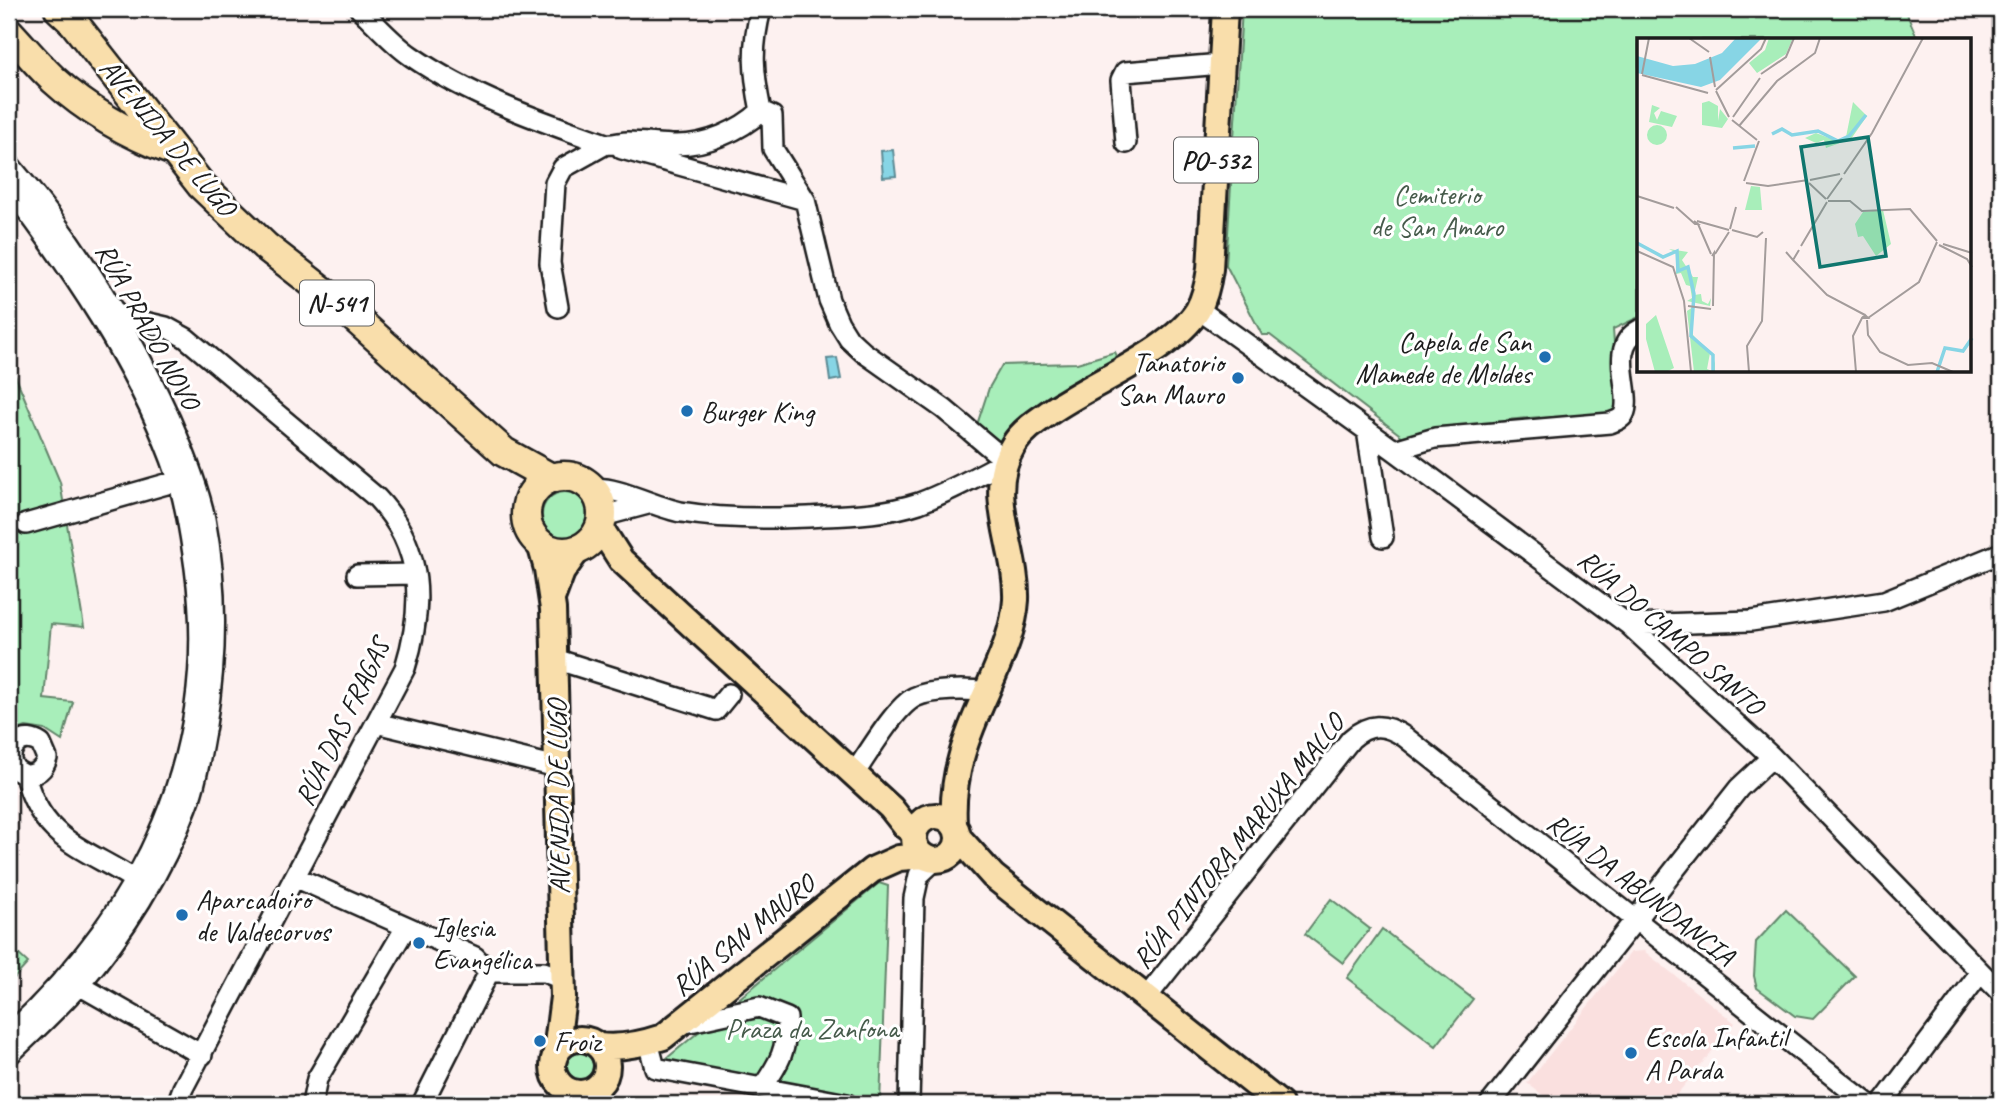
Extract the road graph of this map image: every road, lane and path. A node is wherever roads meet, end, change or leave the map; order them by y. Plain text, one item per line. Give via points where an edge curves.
1 (60, 9) edge
2 (360, 9) edge
3 (761, 9) edge
4 (1226, 9) edge
5 (9, 32) edge
6 (1222, 64) junction
7 (761, 111) junction
8 (1126, 143) dead end
9 (611, 144) junction
10 (174, 151) junction
11 (9, 164) edge
12 (9, 187) edge
13 (805, 200) junction
14 (558, 307) dead end
15 (1198, 309) junction
16 (114, 315) junction
17 (1637, 332) edge
18 (1367, 430) junction
19 (1394, 450) junction
20 (504, 452) junction
21 (1006, 461) junction
22 (551, 478) junction
23 (177, 481) junction
24 (594, 489) junction
25 (530, 497) junction
26 (649, 504) junction
27 (26, 524) dead end
28 (592, 535) junction
29 (1383, 537) dead end
30 (540, 544) junction
31 (2001, 553) edge
32 (415, 574) junction
33 (357, 575) dead end
34 (552, 597) junction
35 (1629, 625) junction
36 (555, 659) junction
37 (986, 692) junction
38 (729, 694) dead end
39 (376, 723) junction
40 (1377, 725) joint
41 (967, 738) junction
42 (1772, 757) junction
43 (556, 767) junction
44 (854, 774) junction
45 (25, 775) dead end
46 (957, 831) junction
47 (925, 841) junction
48 (993, 876) junction
49 (295, 877) junction
50 (135, 880) junction
51 (1636, 920) junction
52 (406, 927) junction
53 (489, 972) junction
54 (1980, 973) junction
55 (79, 985) junction
56 (563, 988) junction
57 (2001, 993) edge
58 (1146, 998) junction
59 (680, 1024) junction
60 (9, 1035) edge
61 (591, 1042) junction
62 (648, 1042) junction
63 (556, 1052) junction
64 (9, 1055) edge
65 (201, 1055) junction
66 (606, 1073) junction
67 (762, 1088) junction
68 (562, 1095) edge
69 (787, 1099) edge
70 (177, 1104) edge
71 (312, 1104) edge
72 (422, 1104) edge
73 (847, 1104) edge
74 (909, 1104) edge
75 (1280, 1104) edge
76 (1490, 1104) edge
77 (1868, 1104) edge
78 (1882, 1104) edge

1 - 10 highway, AVENIDA DE LUGO / N-541
2 - 9 street via 409,55 452,81
3 - 7 street via 754,40 754,81
4 - 6 main road, PO-532
5 - 10 highway via 54,80 90,109
6 - 8 street via 1125,72
6 - 15 main road, PO-532 via 1210,269
7 - 9 street via 713,139 679,146
7 - 13 street via 772,116 773,149
9 - 13 street
9 - 14 street via 564,168 555,183 550,263
10 - 20 highway, AVENIDA DE LUGO / N-541 via 201,185 265,246 337,302
11 - 16 street, RÚA PRADO NOVO via 71,246
12 - 23 street, RÚA PRADO NOVO via 58,253 123,358
13 - 21 street via 829,300 849,338
15 - 18 street, RÚA DO CAMPO SANTO
15 - 21 main road, PO-532 via 1169,341 1027,428
16 - 32 street, RÚA DAS FRAGAS via 166,327 186,338 377,498 405,541
16 - 55 street, RÚA PRADO NOVO via 148,373 186,455 205,518 215,609 213,664 211,696 188,806 148,887 113,943
17 - 19 street via 1629,338 1622,363 1626,405 1619,420 1435,438
18 - 19 street, RÚA DO CAMPO SANTO
18 - 29 street
19 - 35 street, RÚA DO CAMPO SANTO
20 - 22 highway, AVENIDA DE LUGO / N-541
20 - 25 highway, AVENIDA DE LUGO / N-541
21 - 26 street via 917,503 866,514 765,519 681,512
21 - 37 main road, PO-532 via 1002,512 1016,601 1011,630
22 - 24 highway, N-541 via 575,477
22 - 25 highway
23 - 27 street
23 - 50 street, RÚA PRADO NOVO via 189,527 200,611 197,694 170,806
24 - 26 street via 603,487
24 - 28 highway via 599,498
25 - 30 highway, N-541 via 528,528
26 - 28 street
28 - 30 highway via 557,552
28 - 34 main road, AVENIDA DE LUGO via 562,572
28 - 44 main road
30 - 34 main road, AVENIDA DE LUGO
31 - 35 street via 1884,601 1751,621
32 - 33 street
32 - 39 street, RÚA DAS FRAGAS via 415,634 405,668
34 - 36 main road, AVENIDA DE LUGO
35 - 42 street, RÚA DO CAMPO SANTO
36 - 38 street via 716,710
36 - 43 main road, AVENIDA DE LUGO
37 - 41 main road, PO-532
37 - 44 street via 964,689 916,697 900,708
39 - 43 street
39 - 49 street, RÚA DAS FRAGAS
40 - 51 street, RÚA DA ABUNDANCIA via 1405,737
40 - 58 street, RÚA PINTORA MARUXA MALLO via 1351,739
41 - 46 main road, PO-532 via 953,788
41 - 47 main road, PO-532 via 931,803
42 - 51 street via 1739,788
42 - 54 street, RÚA DO CAMPO SANTO
43 - 56 main road, AVENIDA DE LUGO
44 - 47 main road via 905,827
45 - 50 street via 37,810 58,835
46 - 47 main road via 941,816
46 - 47 main road via 954,852
46 - 48 main road
47 - 48 main road
47 - 59 main road, RÚA SAN MAURO via 899,843 886,851 872,870
47 - 74 street via 914,898
48 - 58 main road
49 - 52 street
49 - 65 street, RÚA DAS FRAGAS
50 - 60 street, RÚA PRADO NOVO via 103,933
51 - 76 street
51 - 77 street, RÚA DA ABUNDANCIA
52 - 53 street via 475,957
52 - 71 street via 317,1079
53 - 56 street via 544,972
53 - 72 street
54 - 57 street, RÚA DO CAMPO SANTO
54 - 78 street
55 - 64 street, RÚA PRADO NOVO
55 - 65 street
56 - 61 main road, AVENIDA DE LUGO via 572,1025
56 - 63 main road, AVENIDA DE LUGO
58 - 75 main road
59 - 62 main road, RÚA SAN MAURO
59 - 67 street via 759,1007 787,1018 787,1041
61 - 62 main road, RÚA SAN MAURO via 623,1047
61 - 63 main road via 567,1042
61 - 66 main road via 606,1059
62 - 66 main road, RÚA SAN MAURO
62 - 67 street via 655,1068
63 - 68 main road via 552,1070
65 - 70 street, RÚA DAS FRAGAS
66 - 68 main road via 590,1092
67 - 69 street
69 - 73 street

